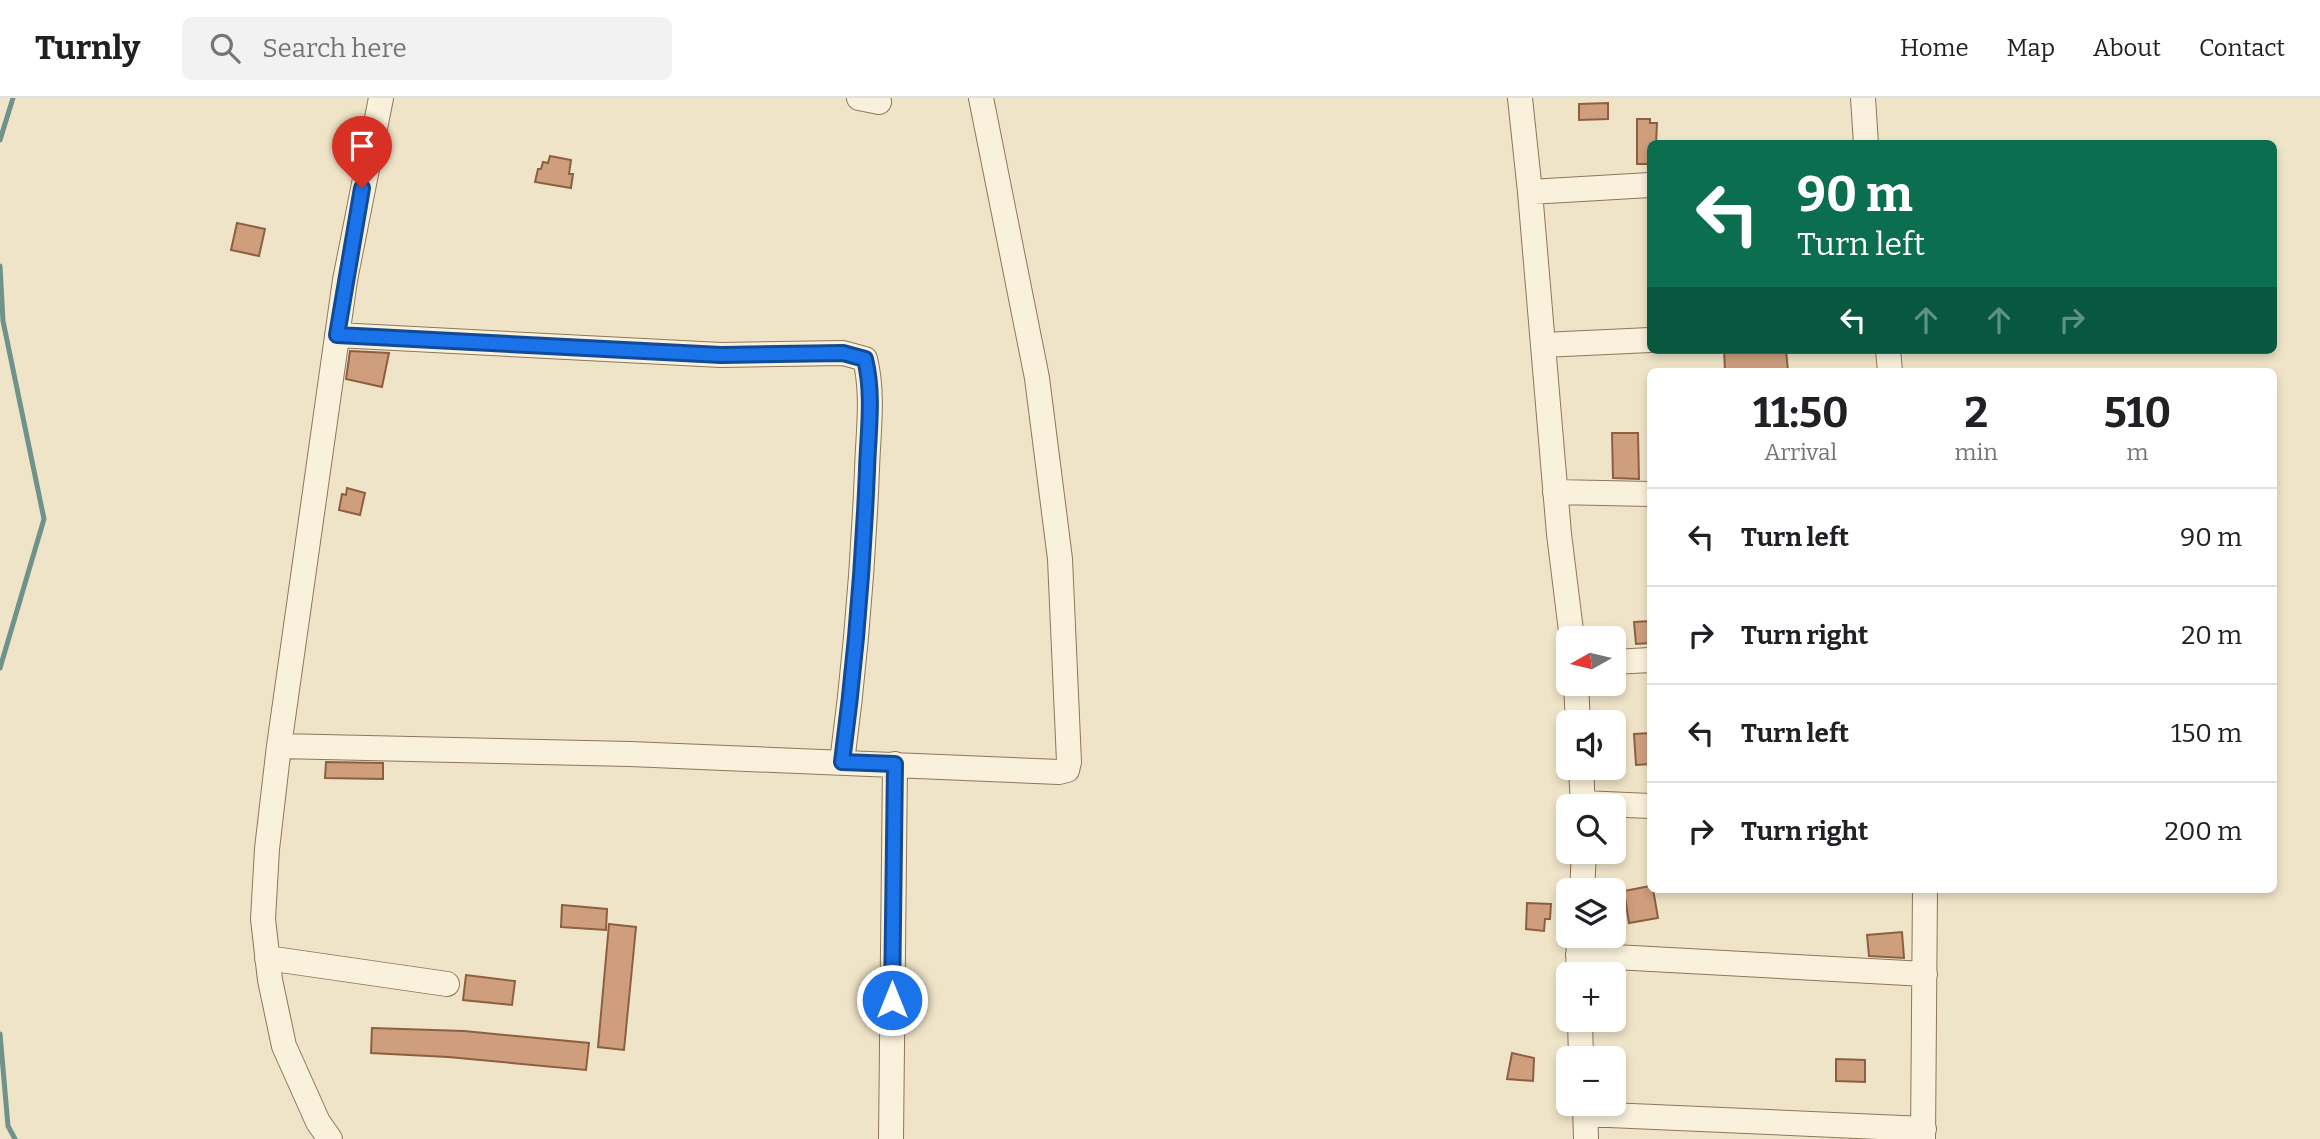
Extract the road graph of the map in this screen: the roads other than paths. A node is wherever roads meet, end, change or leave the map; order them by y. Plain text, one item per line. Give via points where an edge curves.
1 (381, 98) edge
2 (981, 98) edge
3 (1520, 98) edge
4 (1863, 98) edge
5 (1866, 140) edge
6 (1647, 185) edge
7 (1530, 192) junction
8 (337, 335) junction
9 (1647, 340) edge
10 (1543, 345) junction
11 (1555, 492) junction
12 (1647, 494) edge
13 (1570, 626) edge
14 (1647, 660) edge
15 (1626, 661) edge
16 (279, 746) junction
17 (842, 762) junction
18 (895, 764) junction
19 (1626, 806) edge
20 (1647, 806) edge
21 (1926, 893) edge
22 (1579, 956) edge
23 (267, 958) junction
24 (1925, 974) junction
25 (447, 984) dead end
26 (1626, 1112) edge
27 (1586, 1116) edge
28 (1924, 1134) edge
29 (330, 1139) edge
30 (891, 1139) edge
31 (1586, 1139) edge

1 - 8 street
2 - 18 street via 1037,378 1060,559 1069,762 1067,770 1059,772
3 - 7 street
4 - 5 street
6 - 7 street
7 - 10 street
8 - 16 street
8 - 17 street via 721,355 843,353 865,359 870,380 866,488
9 - 10 street
10 - 11 street
11 - 12 street
11 - 13 street
14 - 15 street
16 - 17 street
16 - 23 street via 263,919
17 - 18 street
18 - 30 street
19 - 20 street
21 - 24 street
22 - 24 street
23 - 25 street
23 - 29 street via 284,1046
24 - 28 street
26 - 28 street
27 - 31 street

